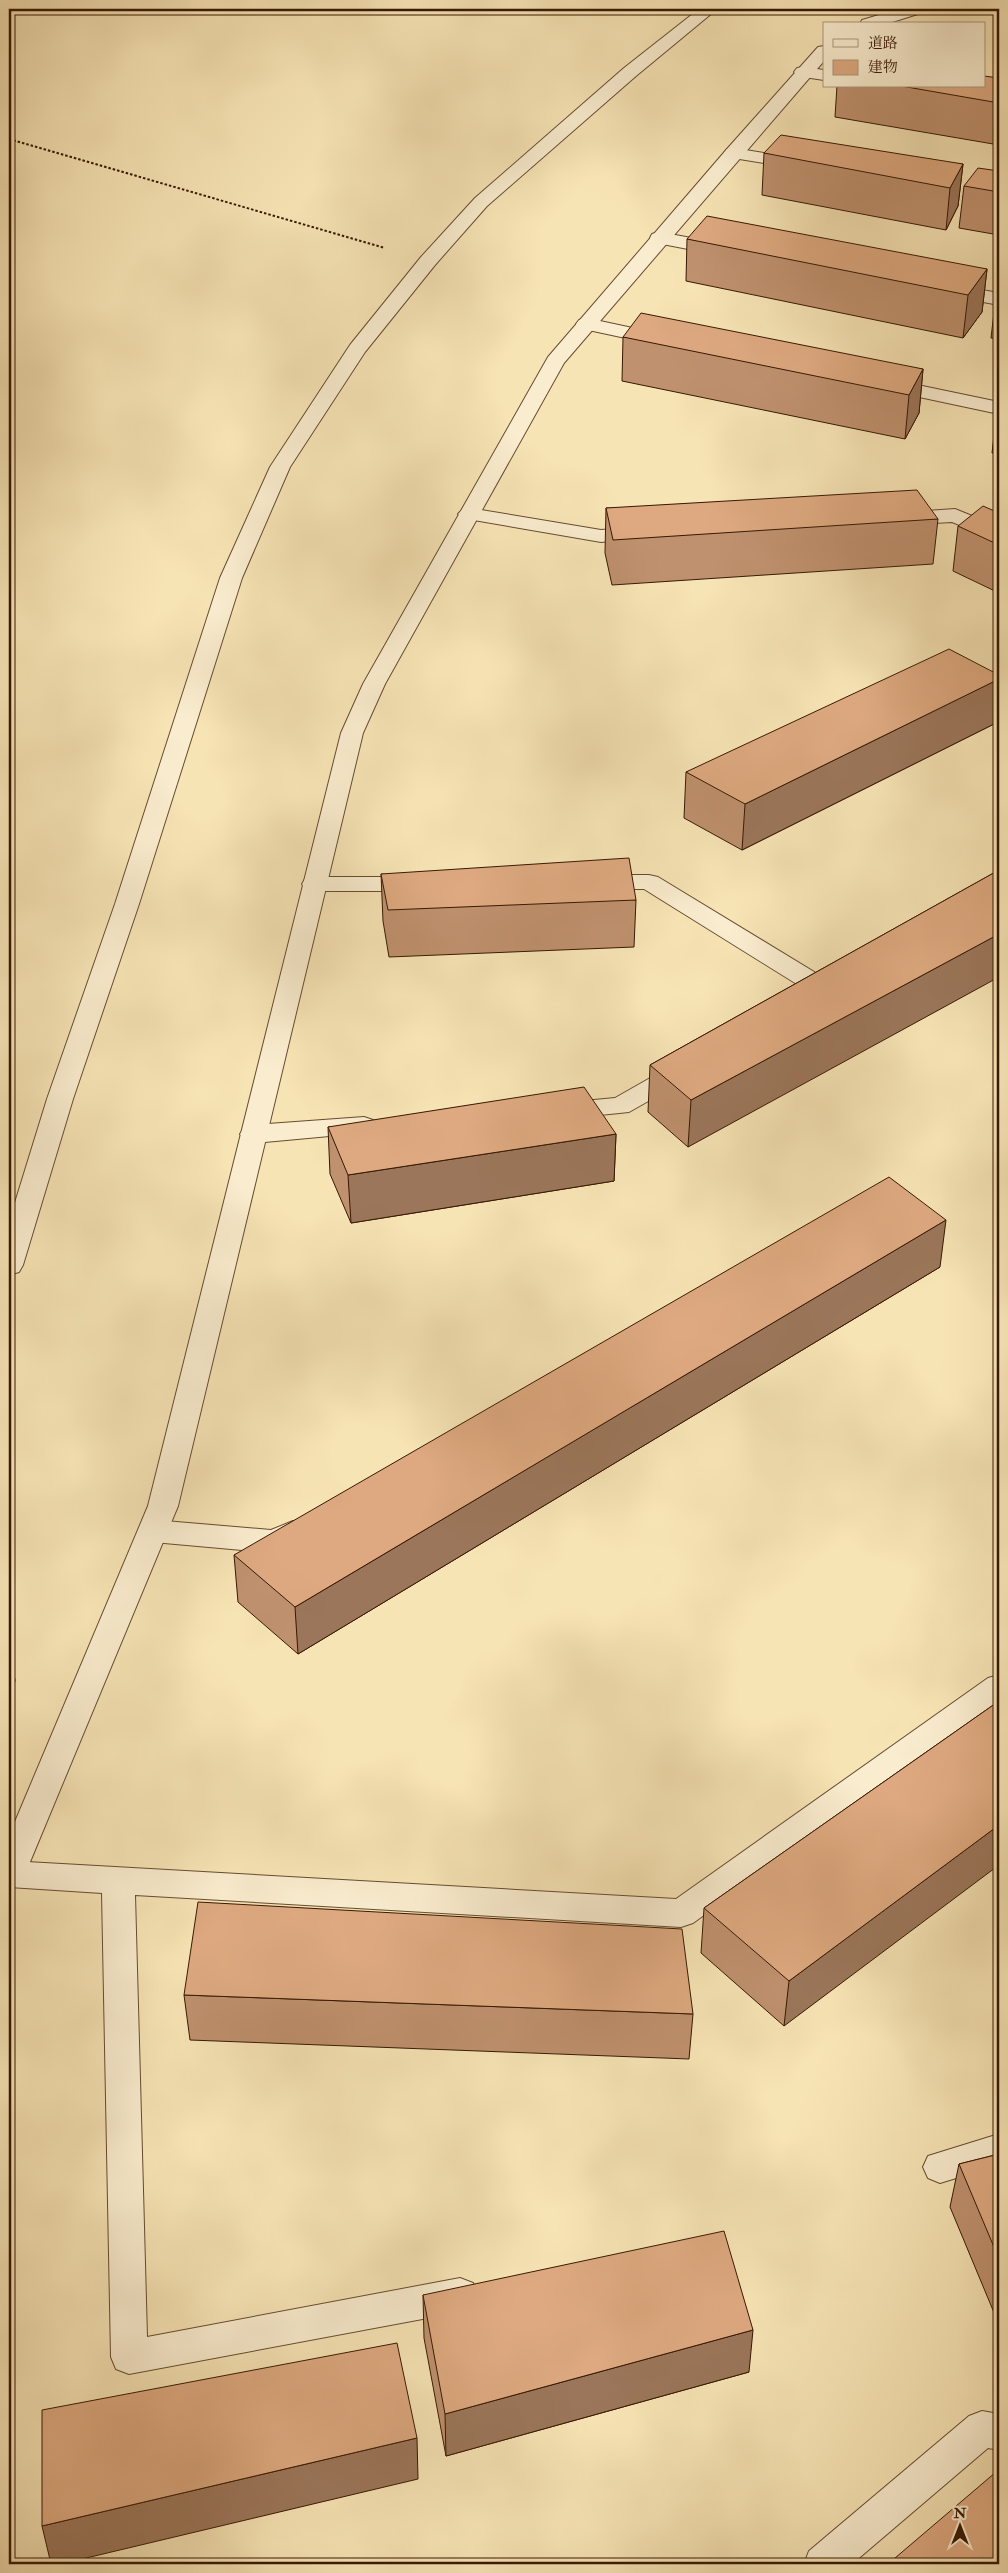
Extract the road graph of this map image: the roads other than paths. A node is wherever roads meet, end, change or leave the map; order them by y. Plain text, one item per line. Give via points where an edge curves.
1 (709, 9) edge
2 (915, 9) edge
3 (872, 22) edge
4 (823, 52) edge
5 (813, 74) edge
6 (733, 153) junction
7 (818, 168) edge
8 (659, 238) junction
9 (746, 254) edge
10 (931, 287) edge
11 (999, 299) edge
12 (586, 324) junction
13 (682, 344) edge
14 (865, 380) edge
15 (999, 408) edge
16 (469, 514) junction
17 (876, 520) edge
18 (660, 532) edge
19 (999, 535) edge
20 (571, 882) edge
21 (442, 883) edge
22 (314, 884) junction
23 (800, 1004) edge
24 (706, 1057) edge
25 (541, 1112) edge
26 (392, 1124) edge
27 (253, 1134) junction
28 (9, 1265) edge
29 (318, 1517) edge
30 (153, 1530) junction
31 (999, 1687) edge
32 (9, 1874) edge
33 (118, 1880) junction
34 (999, 2150) edge
35 (940, 2167) dead end
36 (493, 2289) edge
37 (999, 2432) edge
38 (823, 2564) edge

1 - 28 street via 622,78 481,202 428,261 358,349 280,468 231,578 60,1099
2 - 3 street
4 - 5 street
5 - 6 street
6 - 7 street
6 - 8 street
8 - 9 street
8 - 12 street
10 - 11 street
12 - 13 street
12 - 16 street via 555,361
14 - 15 street
16 - 18 street via 601,536
16 - 22 street via 374,684 352,733
17 - 19 street via 955,515
20 - 23 street via 650,882 834,985
21 - 22 street
22 - 27 street
24 - 25 street via 620,1106
26 - 27 street
27 - 30 street via 163,1506
29 - 30 street via 275,1542
30 - 32 street
31 - 33 street via 681,1913
32 - 33 street
33 - 36 street via 129,2357
34 - 35 street
37 - 38 street via 982,2429

